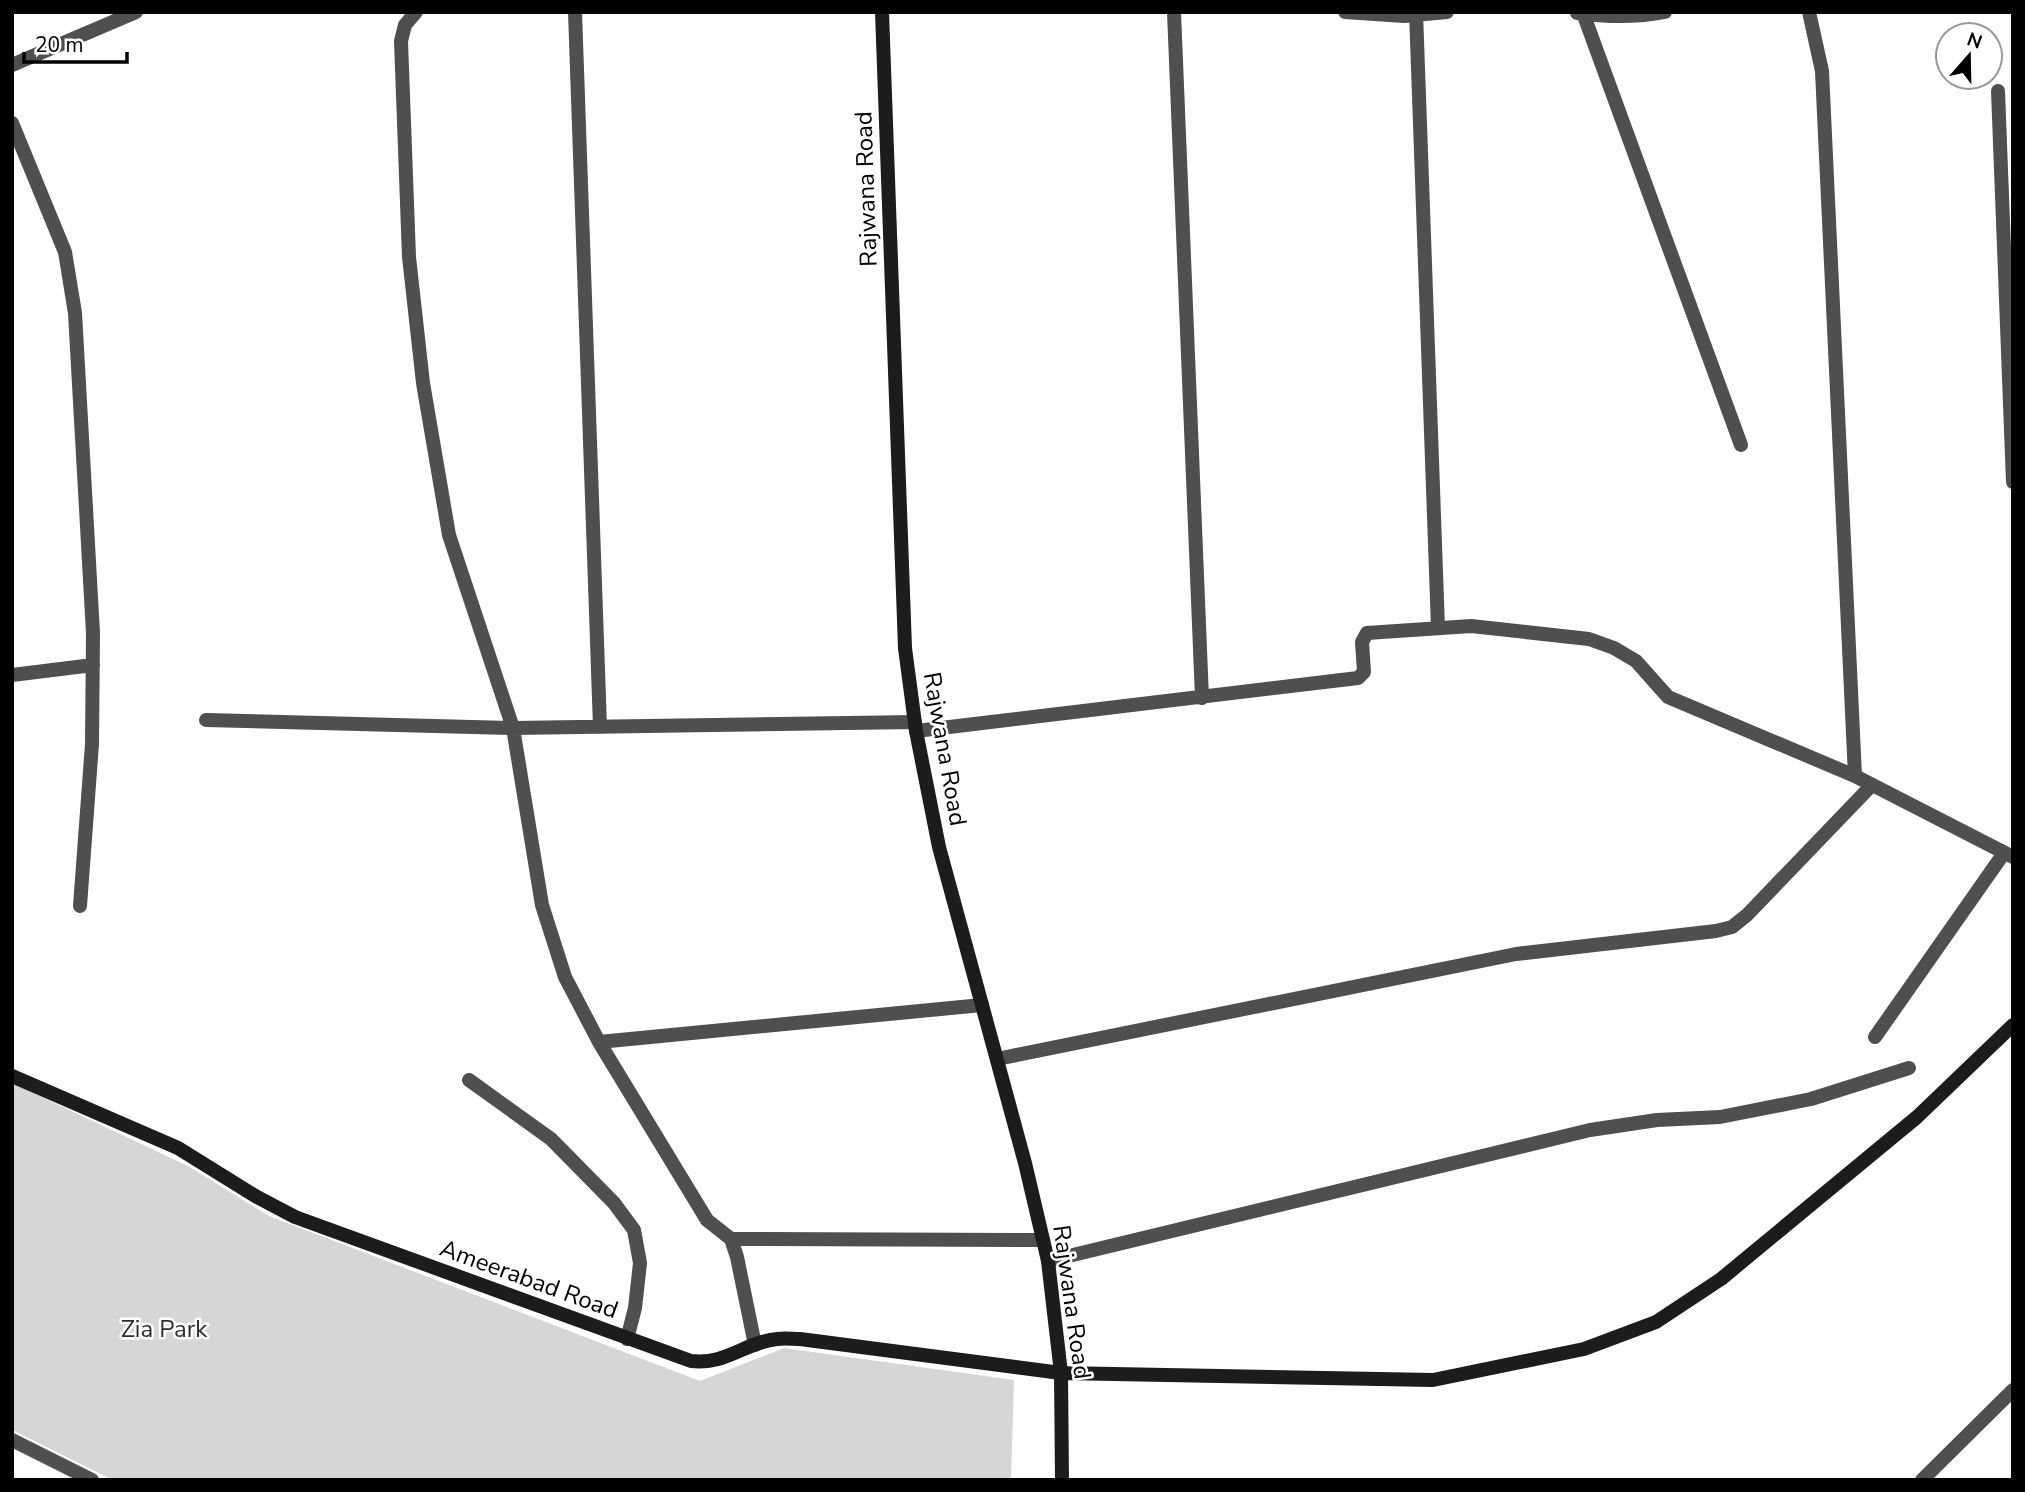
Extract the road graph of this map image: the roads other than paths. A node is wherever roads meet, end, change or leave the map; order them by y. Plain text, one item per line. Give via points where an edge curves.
1 (136, 12) edge
2 (416, 12) edge
3 (575, 12) edge
4 (882, 12) edge
5 (1174, 12) edge
6 (1345, 12) edge
7 (1447, 12) edge
8 (1665, 12) edge
9 (1809, 12) edge
10 (1578, 13) edge
11 (1415, 14) edge
12 (12, 65) edge
13 (1998, 91) dead end
14 (12, 123) edge
15 (1741, 445) dead end
16 (2013, 482) edge
17 (1438, 628) junction
18 (93, 666) junction
19 (12, 676) edge
20 (1202, 698) junction
21 (206, 720) dead end
22 (915, 726) junction
23 (600, 727) junction
24 (513, 728) junction
25 (1855, 776) junction
26 (1871, 786) junction
27 (2008, 855) edge
28 (80, 906) dead end
29 (982, 1005) junction
30 (2013, 1025) edge
31 (1875, 1037) dead end
32 (599, 1042) junction
33 (997, 1059) junction
34 (1909, 1068) dead end
35 (12, 1076) edge
36 (469, 1080) dead end
37 (731, 1239) junction
38 (1043, 1240) junction
39 (1048, 1261) junction
40 (627, 1339) junction
41 (755, 1345) junction
42 (1061, 1373) junction
43 (2013, 1390) edge
44 (12, 1440) edge
45 (92, 1480) edge
46 (1062, 1480) edge
47 (1922, 1480) edge

1 - 12 street
2 - 24 street via 405,25 401,41 409,257 422,383 449,535
3 - 23 street
4 - 22 street, Rajwana Road via 905,648
5 - 20 street
6 - 11 street
7 - 11 street
8 - 10 street via 1640,17
9 - 25 street via 1822,71
10 - 15 street
11 - 17 street
13 - 16 street
14 - 18 street via 65,252 72,291
17 - 20 street via 1367,632 1362,642 1364,672 1358,678
17 - 25 street via 1471,626 1589,639 1636,662 1668,696
18 - 19 street
18 - 28 street
20 - 22 street
21 - 24 street
22 - 23 street
22 - 29 street, Rajwana Road via 939,847
23 - 24 street
24 - 32 street via 542,905 565,977
25 - 26 street
26 - 27 street
26 - 33 street via 1732,927 1516,954
27 - 31 street
29 - 32 street
29 - 33 street, Rajwana Road
30 - 42 street, Ameerabad Road via 1917,1117 1721,1279 1657,1322 1584,1349 1433,1380
32 - 37 street via 706,1220
33 - 38 street, Rajwana Road
34 - 39 street via 1811,1099 1720,1117 1590,1130
35 - 40 street, Ameerabad Road via 178,1148 295,1217
36 - 40 street via 551,1139 634,1230 640,1263
37 - 38 street
37 - 41 street
38 - 39 street, Rajwana Road
39 - 42 street, Rajwana Road
40 - 41 street, Ameerabad Road via 706,1363
41 - 42 street, Ameerabad Road via 800,1339
42 - 46 street, Rajwana Road
43 - 47 street
44 - 45 street

